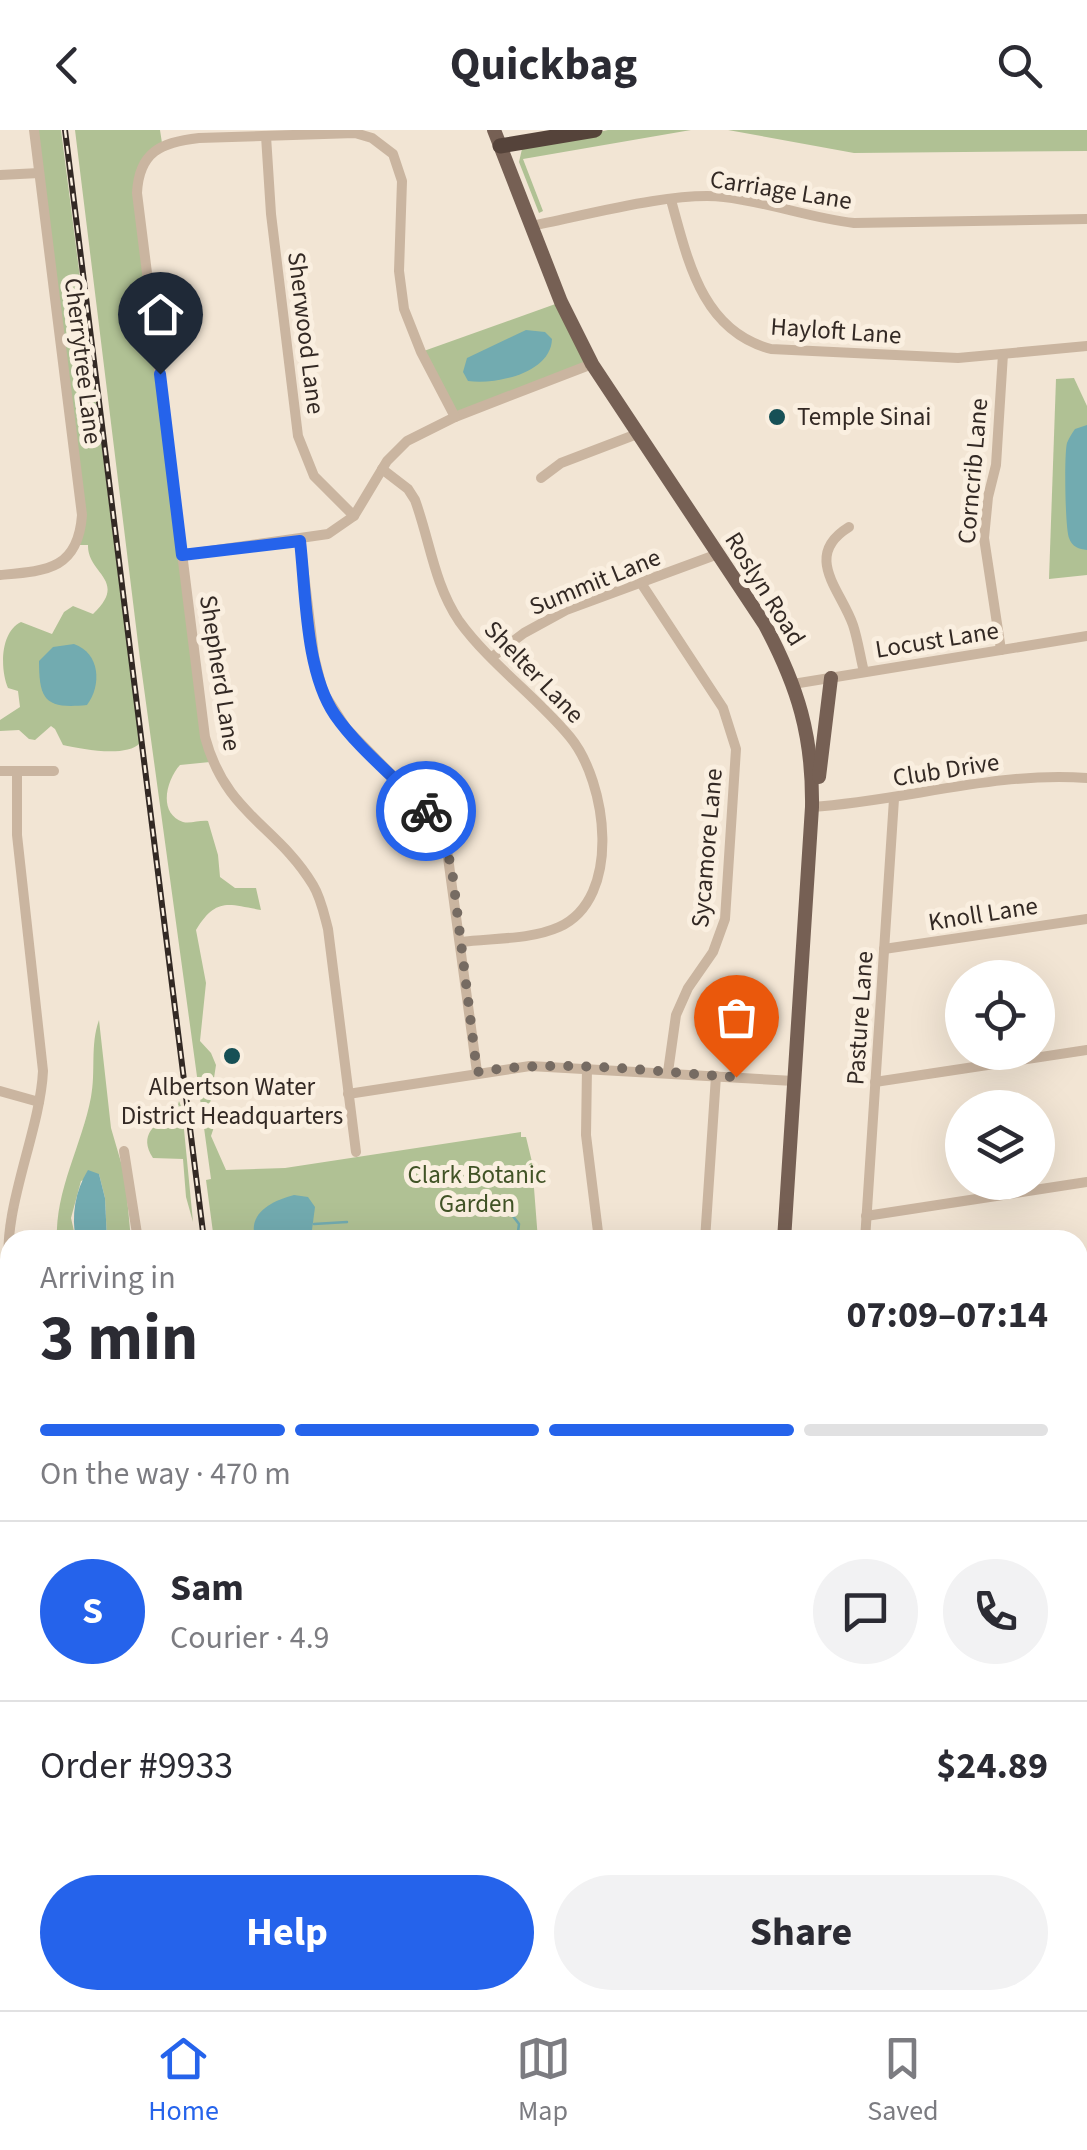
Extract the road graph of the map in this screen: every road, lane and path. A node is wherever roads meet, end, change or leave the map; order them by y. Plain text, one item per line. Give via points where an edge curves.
1 (34, 130) edge
2 (534, 130) edge
3 (595, 130) edge
4 (266, 136) junction
5 (497, 139) edge
6 (39, 173) junction
7 (0, 175) edge
8 (671, 200) junction
9 (1087, 219) edge
10 (530, 226) junction
11 (1087, 346) edge
12 (1002, 354) junction
13 (592, 364) junction
14 (455, 417) junction
15 (637, 434) junction
16 (382, 468) junction
17 (542, 478) dead end
18 (354, 516) junction
19 (849, 527) dead end
20 (300, 541) junction
21 (718, 554) junction
22 (182, 555) junction
23 (0, 575) edge
24 (641, 582) junction
25 (1087, 636) edge
26 (1001, 650) junction
27 (492, 657) junction
28 (864, 672) junction
29 (831, 678) junction
30 (793, 684) junction
31 (0, 771) edge
32 (18, 771) junction
33 (54, 771) dead end
34 (1087, 778) edge
35 (894, 799) junction
36 (812, 808) junction
37 (1087, 919) edge
38 (461, 942) junction
39 (884, 949) junction
40 (1087, 1050) edge
41 (586, 1067) junction
42 (477, 1072) junction
43 (668, 1072) junction
44 (716, 1076) junction
45 (794, 1081) junction
46 (875, 1082) junction
47 (0, 1091) edge
48 (348, 1094) junction
49 (39, 1102) junction
50 (124, 1151) dead end
51 (356, 1152) dead end
52 (1087, 1182) edge
53 (5, 1196) edge
54 (866, 1216) junction
55 (3, 1230) edge
56 (136, 1230) edge
57 (599, 1230) edge
58 (706, 1230) edge
59 (785, 1230) edge
60 (865, 1230) edge

1 - 6 street, Cherrytree Lane
2 - 5 highway
3 - 5 highway
4 - 14 street, Shepherd Lane via 355,133 393,154 402,181 398,271 404,309
4 - 18 street, Sherwood Lane via 298,436 314,476
4 - 22 street, Shepherd Lane via 174,140 149,156 138,179
5 - 10 main road, Roslyn Road
6 - 7 street
6 - 23 street, Cherrytree Lane via 81,532 58,565
8 - 9 street, Carriage Lane via 723,197 854,222
8 - 10 street, Carriage Lane
8 - 12 street, Hayloft Lane via 707,304 746,341 772,349 926,358
10 - 13 main road, Roslyn Road
11 - 12 street, Hayloft Lane
12 - 26 street, Corncrib Lane via 996,465 984,522
13 - 14 street
13 - 15 main road, Roslyn Road
14 - 16 street via 407,441
15 - 17 street via 561,463
15 - 21 main road, Roslyn Road
16 - 18 street
16 - 27 street, Shelter Lane via 414,500 447,602
18 - 20 street via 328,534
19 - 28 street via 830,545 827,568 854,626
20 - 22 street
20 - 38 street via 323,692 346,728 435,824 452,870
21 - 24 street, Summit Lane
21 - 30 main road, Roslyn Road via 765,625
22 - 48 street, Shepherd Lane via 210,758 227,791 305,873 320,900
24 - 27 street, Summit Lane via 543,620
24 - 43 street, Sycamore Lane via 724,708 736,749 725,919 676,1015
25 - 26 street, Locust Lane
26 - 28 street, Locust Lane
27 - 38 street, Shelter Lane via 569,735 590,768 602,815 599,874 586,904 558,928
28 - 29 street, Locust Lane
29 - 30 street, Locust Lane
29 - 36 main road
30 - 36 main road, Roslyn Road via 810,744
31 - 32 street
32 - 33 street
32 - 49 street via 17,835 43,1062
34 - 35 street, Club Drive via 1013,779
35 - 36 street, Club Drive
35 - 39 street, Pasture Lane
36 - 45 main road, Roslyn Road
37 - 39 street, Knoll Lane
38 - 42 street
39 - 46 street, Pasture Lane
40 - 46 street
41 - 42 street
41 - 43 street
41 - 57 street via 586,1135
42 - 48 street
43 - 44 street
44 - 45 street
44 - 58 street
45 - 59 main road, Roslyn Road
46 - 54 street, Pasture Lane
47 - 49 street
48 - 51 street, Shepherd Lane
49 - 53 street
50 - 56 street
52 - 54 street
53 - 55 street
54 - 60 street, Pasture Lane

